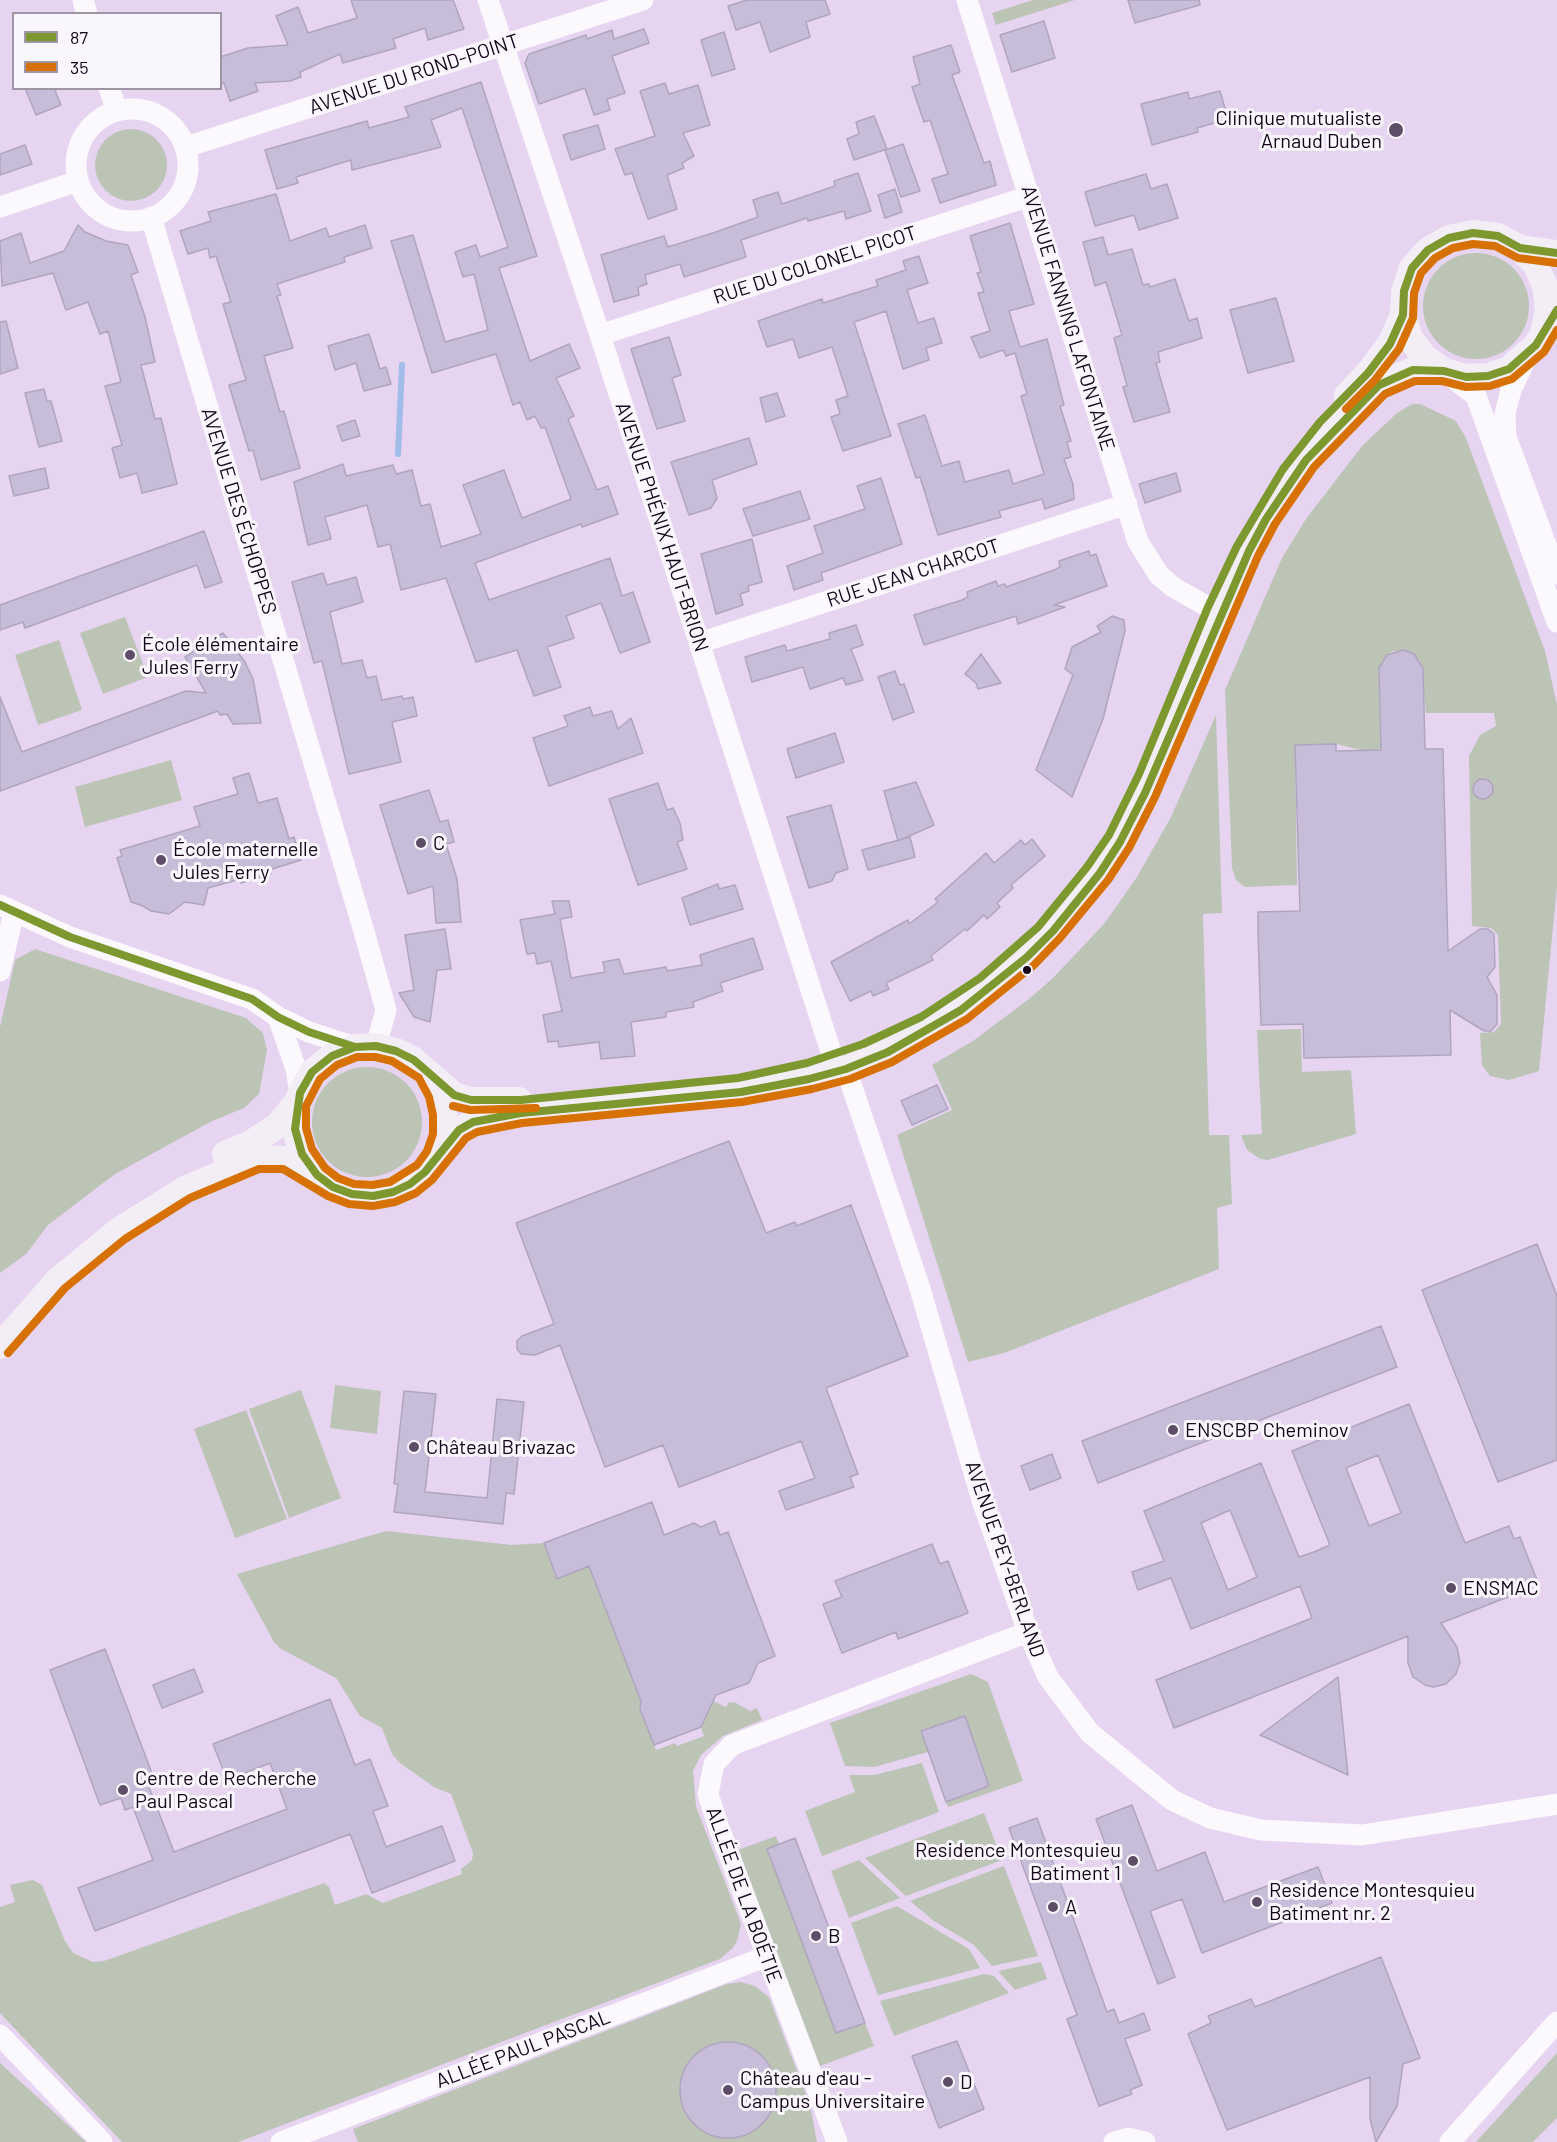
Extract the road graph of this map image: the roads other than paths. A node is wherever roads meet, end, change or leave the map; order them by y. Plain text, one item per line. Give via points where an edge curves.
1 (488, 0) edge
2 (643, 0) edge
3 (968, 0) edge
4 (503, 45) junction
5 (111, 90) edge
6 (117, 111) junction
7 (186, 147) junction
8 (78, 181) junction
9 (1030, 196) junction
10 (0, 207) edge
11 (151, 217) junction
12 (1520, 248) junction
13 (1557, 253) edge
14 (1557, 310) edge
15 (1403, 315) junction
16 (1543, 332) junction
17 (600, 335) junction
18 (1527, 356) junction
19 (1444, 371) junction
20 (1127, 504) junction
21 (1557, 574) edge
22 (1208, 607) junction
23 (1557, 622) edge
24 (699, 643) junction
25 (7, 909) edge
26 (0, 971) edge
27 (278, 1017) junction
28 (365, 1047) junction
29 (839, 1062) junction
30 (429, 1075) junction
31 (298, 1098) junction
32 (436, 1156) junction
33 (317, 1175) junction
34 (0, 1324) edge
35 (0, 1346) edge
36 (1028, 1632) junction
37 (1557, 1804) edge
38 (765, 1957) junction
39 (1557, 2022) edge
40 (0, 2035) edge
41 (102, 2142) edge
42 (280, 2142) edge
43 (837, 2142) edge
44 (1114, 2142) edge
45 (1145, 2142) edge
46 (1450, 2142) edge

1 - 4 street, AVENUE PHÉNIX HAUT-BRION
2 - 4 street, AVENUE DU ROND-POINT
3 - 9 street, AVENUE FANNING LAFONTAINE
4 - 7 street, AVENUE DU ROND-POINT
4 - 17 street, AVENUE PHÉNIX HAUT-BRION
5 - 6 street
6 - 7 street via 134,109 158,116 178,132
6 - 8 street via 100,118 79,146
7 - 11 street via 186,181 178,197
8 - 10 street
8 - 11 street via 86,197 115,218 133,221
9 - 17 street, RUE DU COLONEL PICOT
9 - 20 street, AVENUE FANNING LAFONTAINE
11 - 28 street, AVENUE DES ÉCHOPPES via 386,1010
12 - 13 main road
12 - 15 main road via 1498,236 1473,233 1428,250 1412,268 1404,291
12 - 16 main road via 1536,265 1545,286 1548,310
14 - 16 main road
15 - 19 main road via 1410,338 1424,357
15 - 22 main road via 1390,344 1368,373 1320,422 1283,469 1237,546
16 - 18 main road
17 - 24 street, AVENUE PHÉNIX HAUT-BRION
18 - 19 main road via 1509,369 1488,376 1466,377
18 - 21 street via 1511,390 1505,414 1506,437
19 - 23 street via 1476,396
19 - 29 main road via 1413,370 1379,385 1330,433 1285,489 1249,551 1133,818 1100,873 1066,917 1027,957 961,1010 888,1052
20 - 22 street, AVENUE FANNING LAFONTAINE via 1138,542 1159,575
20 - 24 street, RUE JEAN CHARCOT
22 - 29 main road via 1125,805 1088,867 1064,898 1010,954 948,1000
24 - 29 street, AVENUE PHÉNIX HAUT-BRION
25 - 26 street
25 - 27 street via 70,937 252,999
27 - 28 street via 329,1041
27 - 31 street via 296,1069
28 - 30 main road via 396,1050
28 - 31 main road via 332,1056 312,1072
29 - 30 main road via 738,1078 521,1100 471,1100 454,1095
29 - 32 main road via 809,1079 741,1092 490,1117 459,1130
29 - 36 street, AVENUE PEY-BERLAND via 918,1282 982,1500
30 - 32 main road via 440,1093 444,1114 443,1136
31 - 33 main road via 294,1129 302,1154
31 - 34 main road via 277,1126 251,1143 177,1176 109,1219 47,1271
32 - 33 main road via 410,1184 373,1196 333,1187
33 - 35 main road via 286,1159 257,1158 185,1189 87,1254 33,1306
36 - 37 street, AVENUE PEY-BERLAND via 1048,1677 1090,1733 1172,1800 1210,1818 1261,1830 1362,1835
36 - 38 street, ALLÉE DE LA BOÉTIE via 732,1745 714,1764 708,1794
38 - 42 street, ALLÉE PAUL PASCAL
38 - 43 street, ALLÉE DE LA BOÉTIE
39 - 46 street
40 - 41 street
44 - 45 street via 1128,2138

